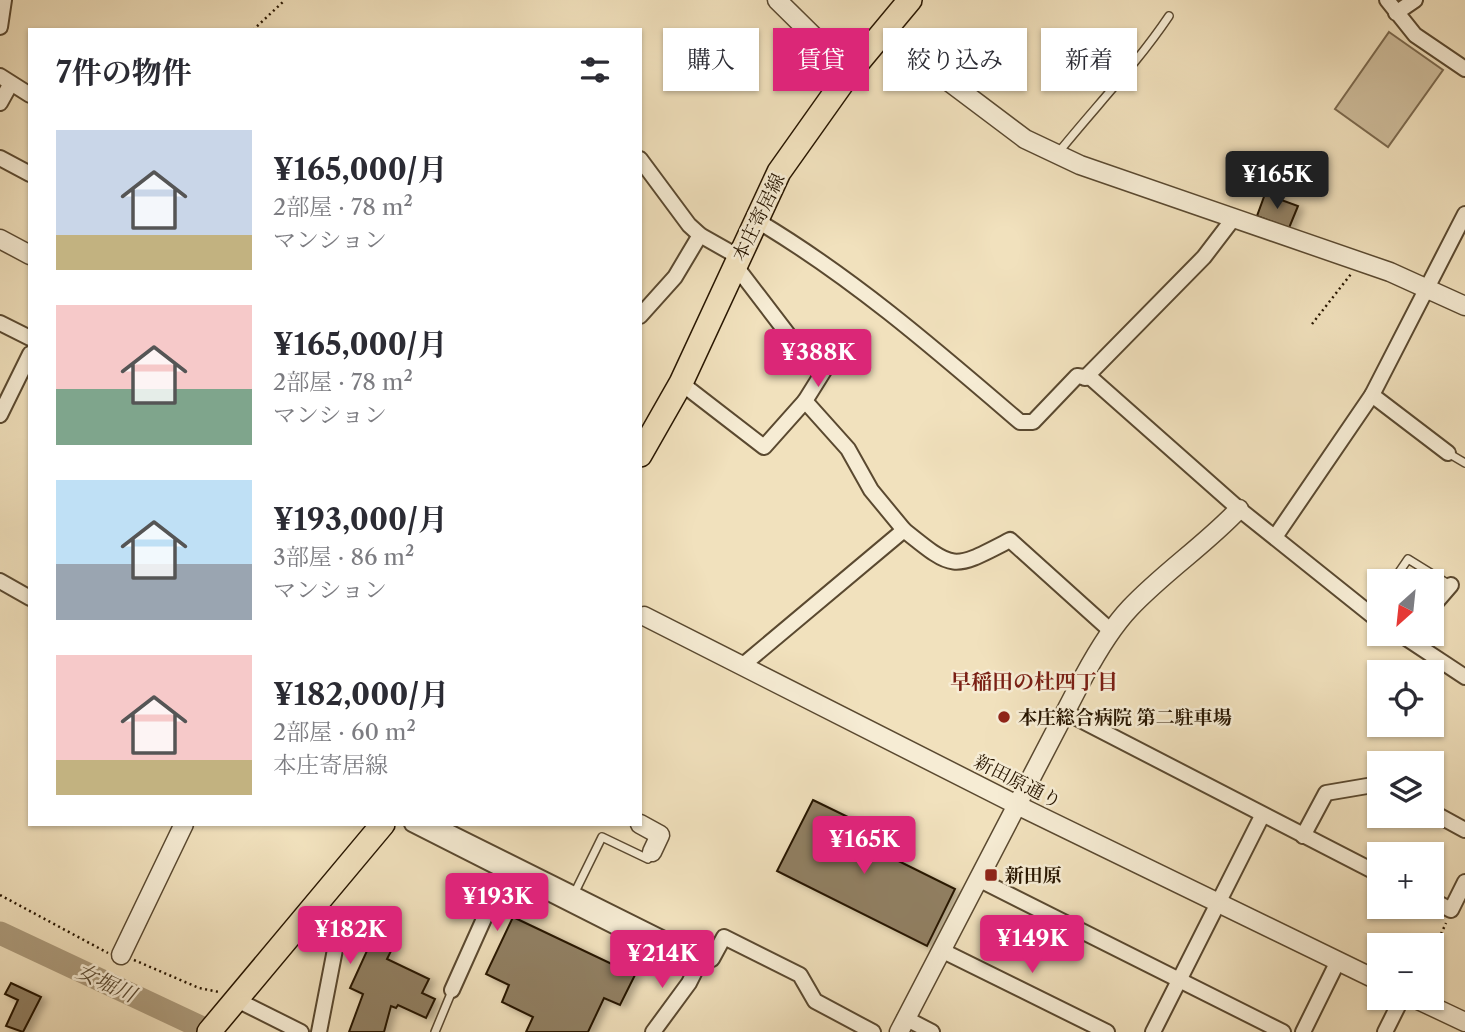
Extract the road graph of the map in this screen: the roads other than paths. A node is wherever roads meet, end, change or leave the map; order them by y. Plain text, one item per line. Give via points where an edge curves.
1 (4, 0) edge
2 (777, 0) edge
3 (910, 0) edge
4 (1387, 0) edge
5 (1415, 0) edge
6 (1396, 13) junction
7 (1169, 16) dead end
8 (0, 27) edge
9 (805, 28) edge
10 (886, 28) edge
11 (883, 32) edge
12 (869, 49) edge
13 (1465, 69) edge
14 (5, 81) edge
15 (836, 91) edge
16 (961, 91) edge
17 (28, 95) edge
18 (0, 103) edge
19 (1057, 154) junction
20 (0, 158) edge
21 (642, 162) edge
22 (28, 173) edge
23 (1465, 214) edge
24 (1233, 219) junction
25 (756, 220) junction
26 (700, 235) junction
27 (0, 239) edge
28 (28, 254) edge
29 (737, 261) junction
30 (1427, 288) junction
31 (1465, 306) edge
32 (642, 314) edge
33 (0, 323) edge
34 (28, 337) edge
35 (28, 358) edge
36 (1085, 377) junction
37 (681, 383) junction
38 (1372, 395) junction
39 (805, 401) junction
40 (2, 407) edge
41 (642, 449) edge
42 (1448, 453) joint
43 (1465, 463) edge
44 (1239, 509) junction
45 (904, 530) junction
46 (1275, 537) junction
47 (1401, 569) edge
48 (1424, 569) edge
49 (0, 581) edge
50 (1444, 582) edge
51 (1451, 586) joint
52 (1444, 594) edge
53 (28, 597) edge
54 (1367, 612) edge
55 (642, 615) edge
56 (1111, 631) junction
57 (1421, 646) edge
58 (743, 665) junction
59 (1465, 677) edge
60 (1065, 712) junction
61 (1367, 786) edge
62 (1017, 805) junction
63 (1262, 816) junction
64 (1444, 819) edge
65 (183, 826) edge
66 (381, 826) edge
67 (416, 826) edge
68 (436, 826) edge
69 (642, 826) edge
70 (1465, 830) edge
71 (1303, 836) junction
72 (652, 852) joint
73 (507, 867) junction
74 (1367, 868) edge
75 (980, 880) junction
76 (1465, 882) edge
77 (572, 899) junction
78 (1217, 902) junction
79 (1444, 906) edge
80 (321, 921) dead end
81 (941, 950) junction
82 (121, 955) dead end
83 (1338, 961) junction
84 (698, 965) junction
85 (1367, 975) edge
86 (1179, 980) junction
87 (452, 990) joint
88 (236, 1001) junction
89 (1396, 1010) edge
90 (1438, 1010) edge
91 (1465, 1023) edge
92 (902, 1025) edge
93 (209, 1032) edge
94 (301, 1032) edge
95 (318, 1032) edge
96 (435, 1032) edge
97 (653, 1032) edge
98 (873, 1032) edge
99 (932, 1032) edge
100 (1107, 1032) edge
101 (1153, 1032) edge
102 (1283, 1032) edge
103 (1303, 1032) edge
104 (1385, 1032) edge

1 - 8 street
2 - 9 street
3 - 10 main road, 本庄寄居線
4 - 6 street
5 - 6 street
6 - 13 street via 1415,35
7 - 19 lane via 1137,62
11 - 12 main road, 本庄寄居線
14 - 17 street
14 - 18 street
15 - 25 main road, 本庄寄居線 via 797,143
16 - 19 street via 1025,139
19 - 24 street
20 - 22 street
21 - 26 street
23 - 30 street
24 - 30 street
24 - 36 street via 1204,257
25 - 29 main road, 本庄寄居線
25 - 36 street via 905,322 1020,422 1033,422 1077,376
26 - 29 street
26 - 32 street via 675,277
27 - 28 street
29 - 37 main road, 本庄寄居線
29 - 39 street via 790,337 825,369
30 - 31 street
30 - 38 street
33 - 34 street
35 - 40 street
36 - 44 street
37 - 39 street via 764,447
37 - 41 main road, 本庄寄居線
38 - 42 street
38 - 46 street
39 - 45 street via 848,449 871,491
42 - 43 lane
44 - 46 street
44 - 56 street via 1131,607
45 - 56 street via 942,561 956,564 1010,540
45 - 58 street
46 - 54 street
47 - 48 lane via 1408,559
49 - 53 street
50 - 51 lane
51 - 52 street
55 - 58 street, 新田原通り
56 - 60 street
57 - 59 street
58 - 62 street, 新田原通り
60 - 62 street
60 - 63 street
61 - 71 street via 1326,793
62 - 75 street
62 - 78 street, 新田原通り
63 - 71 street
63 - 78 street
64 - 70 street
65 - 82 street
66 - 88 main road
67 - 73 street
68 - 73 street
69 - 72 street via 660,835
71 - 74 street
72 - 77 lane via 648,859 602,837
73 - 77 street
73 - 87 street
75 - 81 street
75 - 86 street
76 - 79 street via 1451,910
77 - 84 street
78 - 83 street, 新田原通り
78 - 86 street
80 - 95 street via 338,934
81 - 92 street
81 - 100 street
83 - 85 street, 新田原通り
83 - 103 street
84 - 97 street
84 - 98 street via 712,959 724,937 800,975 814,1001
86 - 101 street
86 - 102 street
87 - 96 lane
88 - 93 main road
88 - 94 street
89 - 104 street
90 - 91 street
92 - 99 street

